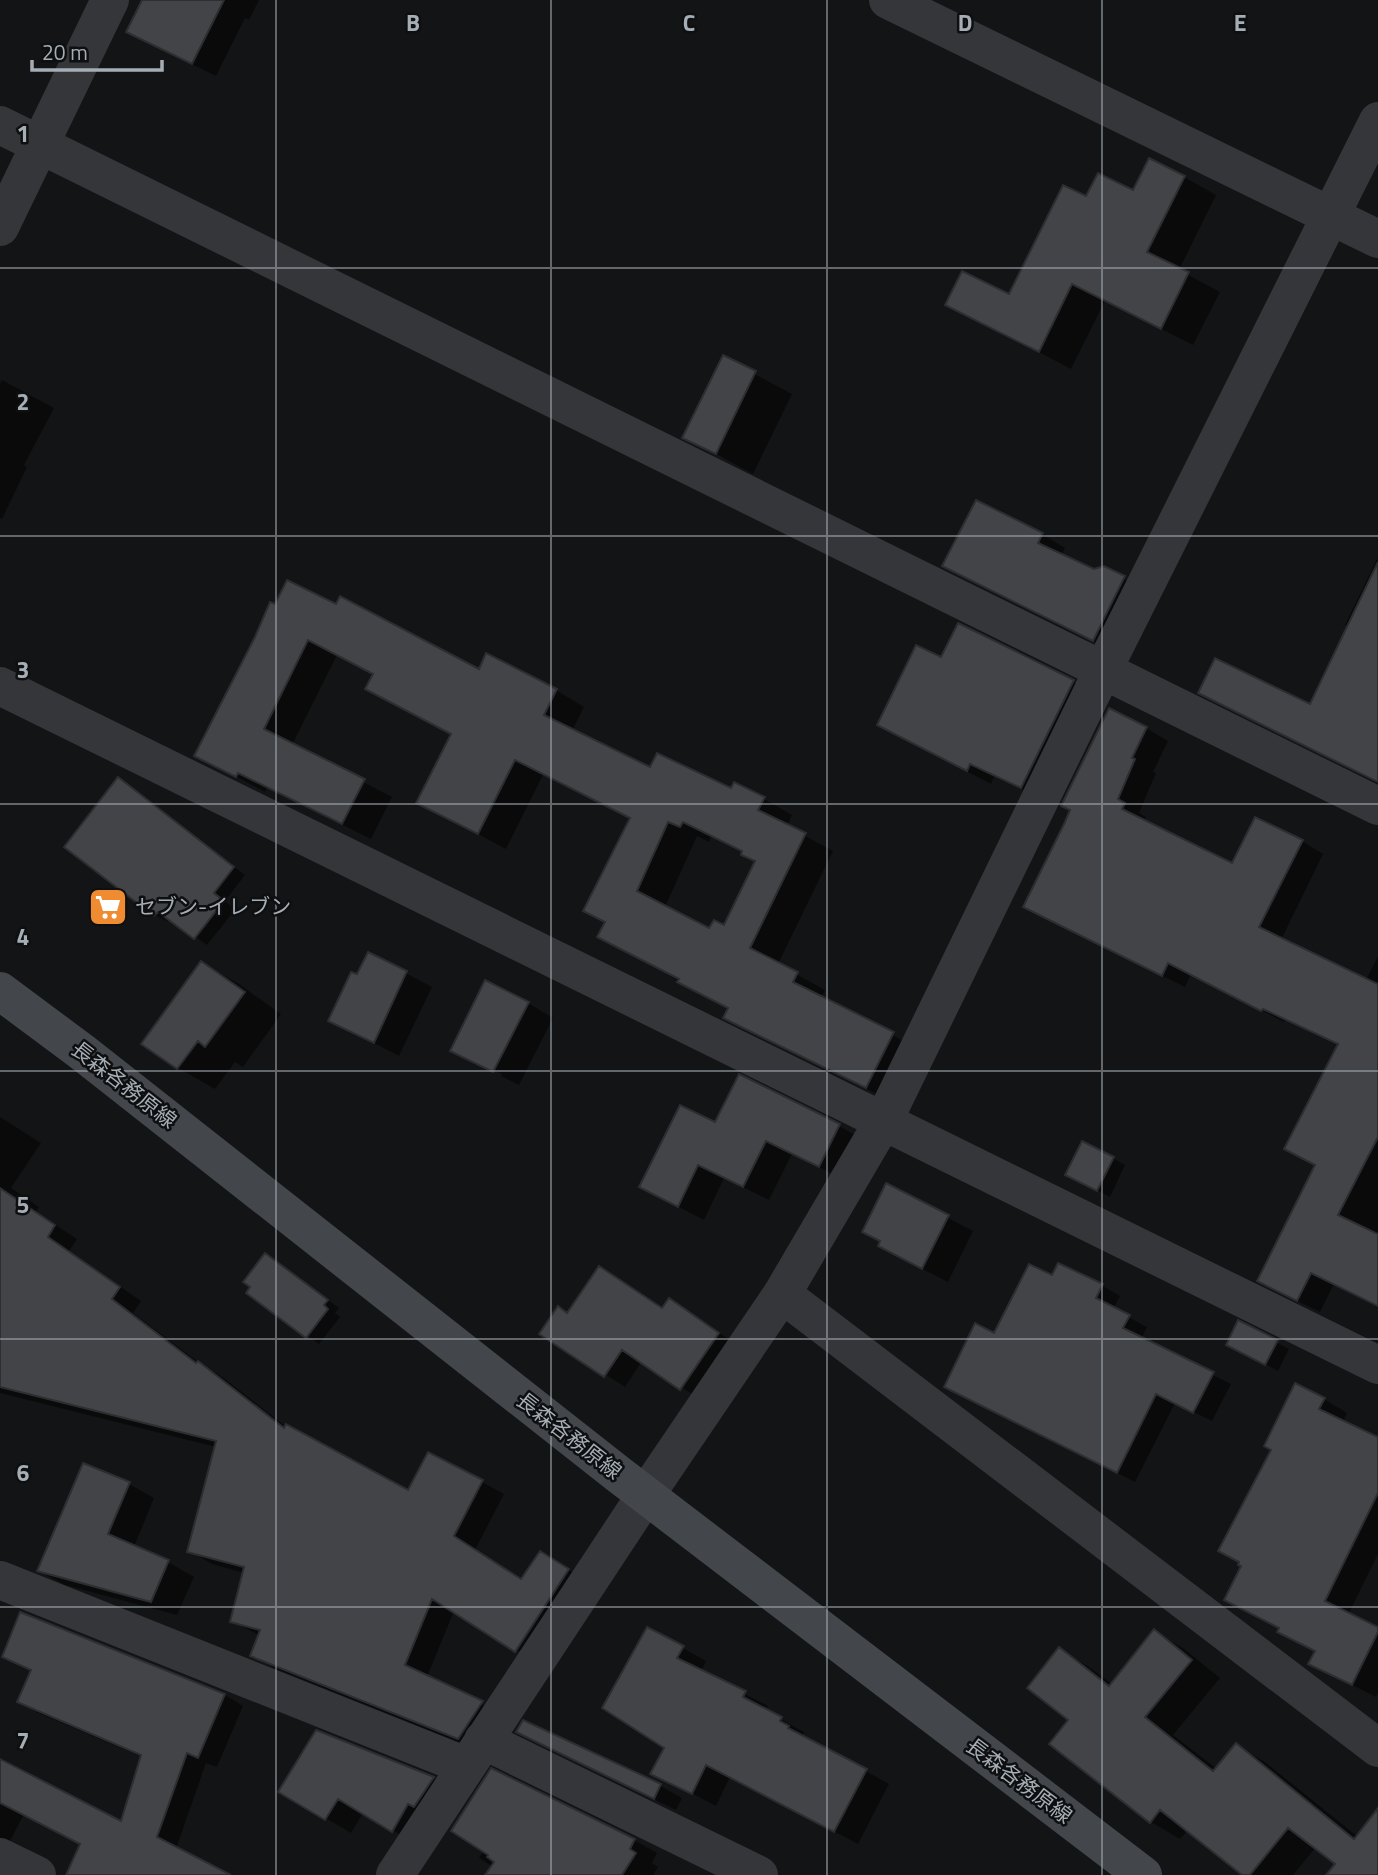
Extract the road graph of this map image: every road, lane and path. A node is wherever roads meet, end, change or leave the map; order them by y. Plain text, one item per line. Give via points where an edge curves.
1 (110, 0) edge
2 (888, 0) edge
3 (1378, 121) edge
4 (0, 125) edge
5 (40, 145) junction
6 (1331, 216) junction
7 (0, 227) edge
8 (1378, 239) edge
9 (1103, 670) junction
10 (0, 686) edge
11 (1378, 806) edge
12 (0, 991) edge
13 (884, 1120) junction
14 (782, 1294) junction
15 (1378, 1365) edge
16 (645, 1496) junction
17 (0, 1580) edge
18 (1378, 1748) edge
19 (474, 1753) junction
20 (0, 1857) edge
21 (37, 1875) edge
22 (395, 1875) edge
23 (759, 1875) edge
24 (1143, 1875) edge

1 - 5 street
2 - 6 street
3 - 6 street
4 - 5 street
5 - 7 street
5 - 9 street
6 - 8 street
6 - 9 street
9 - 11 street
9 - 13 street
10 - 13 street
12 - 16 main road, 長森各務原線
13 - 14 street
13 - 15 street
14 - 16 street
14 - 18 street
16 - 19 street
16 - 24 main road, 長森各務原線
17 - 19 street
19 - 22 street
19 - 23 street
20 - 21 street

